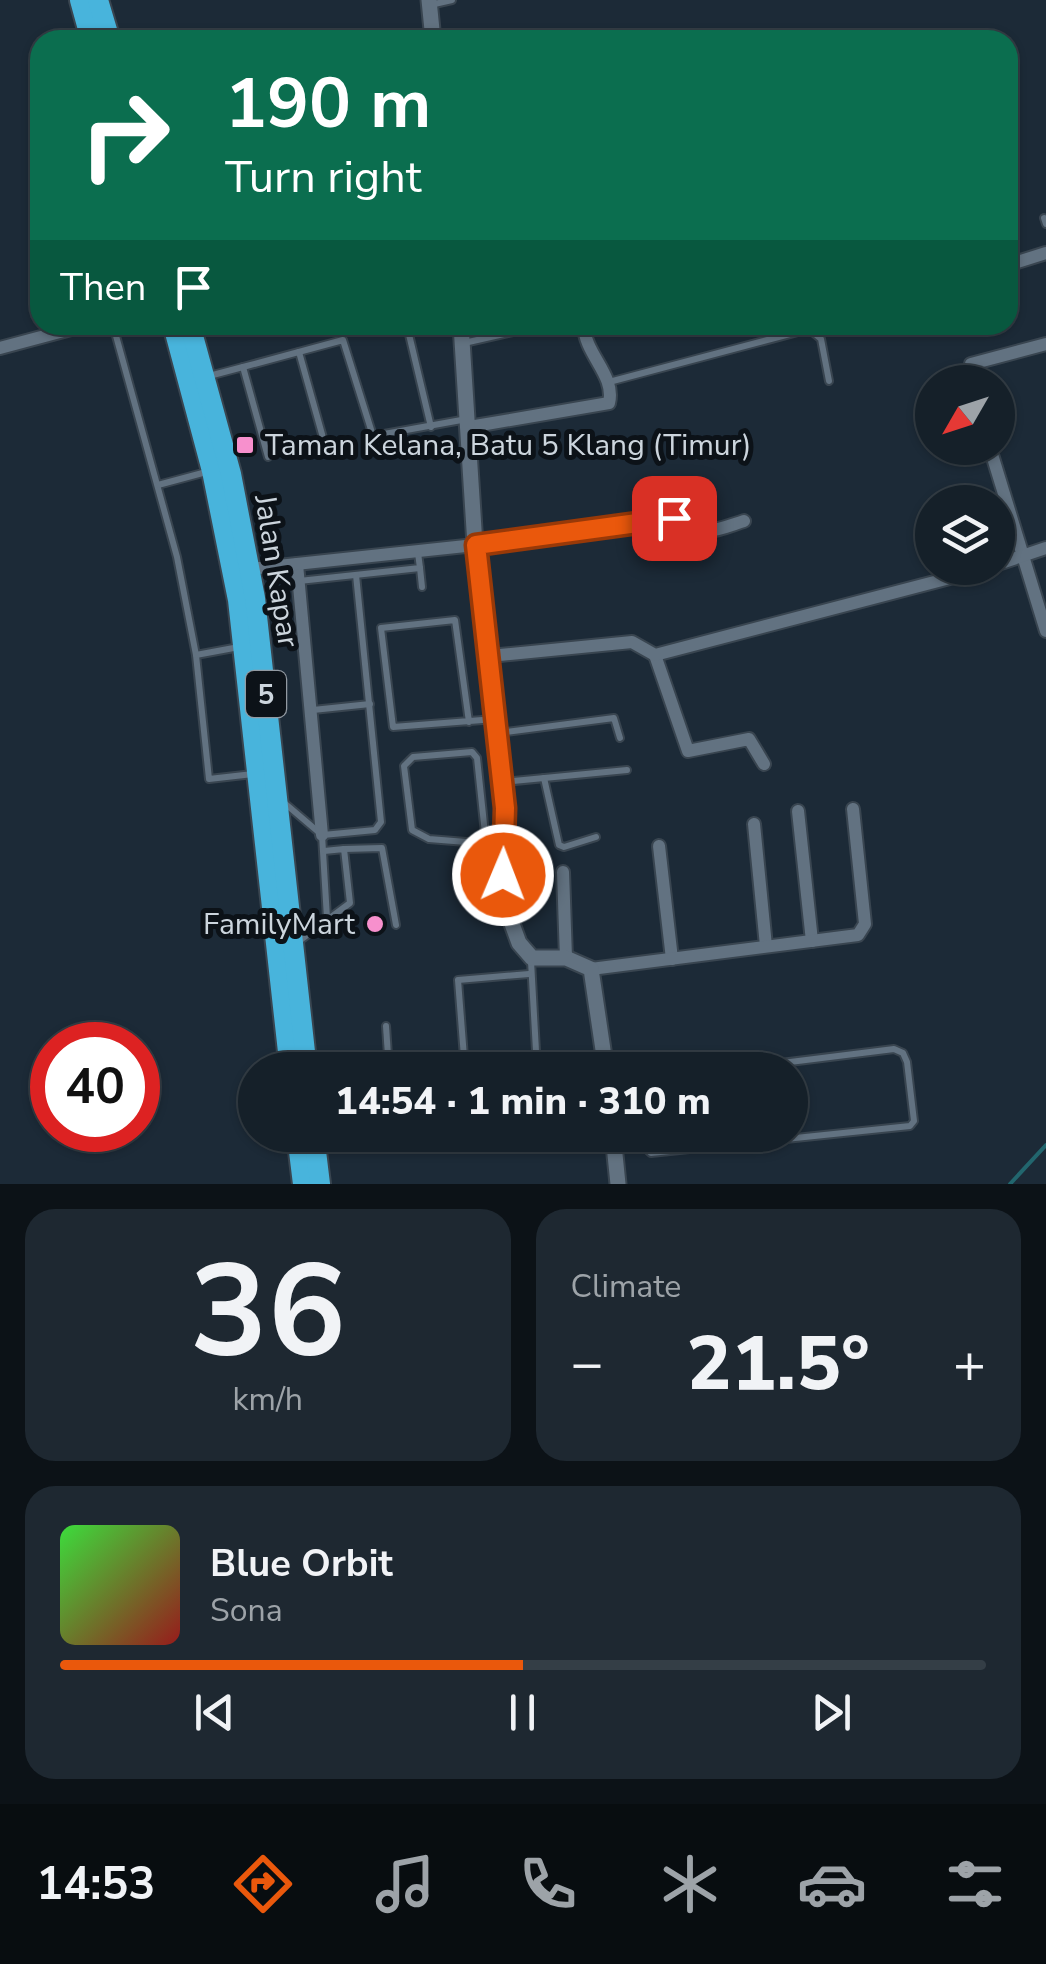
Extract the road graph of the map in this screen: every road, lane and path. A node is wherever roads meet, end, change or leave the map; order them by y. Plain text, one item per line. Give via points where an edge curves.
1 (80, 0) edge
2 (98, 0) edge
3 (452, 0) edge
4 (429, 3) edge
5 (88, 30) edge
6 (107, 30) edge
7 (432, 30) edge
8 (1046, 253) edge
9 (1018, 262) edge
10 (49, 335) edge
11 (117, 335) edge
12 (176, 335) edge
13 (193, 335) edge
14 (409, 335) edge
15 (462, 335) edge
16 (499, 335) edge
17 (586, 335) edge
18 (787, 335) edge
19 (817, 335) edge
20 (462, 343) junction
21 (1046, 344) edge
22 (0, 348) edge
23 (300, 352) junction
24 (971, 365) edge
25 (243, 367) junction
26 (204, 377) junction
27 (829, 381) dead end
28 (609, 382) junction
29 (468, 423) junction
30 (430, 427) junction
31 (327, 452) dead end
32 (268, 457) dead end
33 (996, 465) edge
34 (212, 470) junction
35 (158, 485) junction
36 (744, 521) dead end
37 (476, 545) junction
38 (1046, 548) edge
39 (418, 551) junction
40 (1025, 554) junction
41 (1015, 558) edge
42 (297, 564) junction
43 (420, 568) junction
44 (250, 569) junction
45 (356, 575) junction
46 (298, 581) junction
47 (923, 585) edge
48 (422, 587) dead end
49 (1046, 631) edge
50 (244, 646) junction
51 (196, 655) junction
52 (655, 655) junction
53 (490, 656) junction
54 (370, 704) junction
55 (313, 710) junction
56 (469, 722) junction
57 (497, 726) junction
58 (620, 738) dead end
59 (764, 764) dead end
60 (627, 770) dead end
61 (258, 773) junction
62 (544, 777) junction
63 (502, 782) junction
64 (278, 797) junction
65 (853, 808) dead end
66 (798, 811) dead end
67 (754, 824) dead end
68 (322, 835) junction
69 (596, 837) dead end
70 (486, 843) junction
71 (504, 845) junction
72 (659, 846) dead end
73 (344, 849) junction
74 (324, 850) junction
75 (563, 872) dead end
76 (327, 918) junction
77 (396, 925) dead end
78 (812, 940) junction
79 (293, 946) junction
80 (766, 946) junction
81 (566, 958) junction
82 (672, 958) junction
83 (530, 966) junction
84 (592, 969) junction
85 (386, 1026) dead end
86 (288, 1052) edge
87 (305, 1052) edge
88 (388, 1052) edge
89 (464, 1052) edge
90 (537, 1052) edge
91 (604, 1052) edge
92 (808, 1060) edge
93 (808, 1137) edge
94 (299, 1152) edge
95 (316, 1152) edge
96 (615, 1152) edge
97 (303, 1184) edge
98 (320, 1184) edge
99 (618, 1184) edge

1 - 5 highway
2 - 6 highway
3 - 4 lane
4 - 7 street
8 - 9 street
10 - 22 street
11 - 35 lane
12 - 34 highway, Jalan Kapar / 5
13 - 26 highway, Jalan Kapar / 5
14 - 30 lane
15 - 20 street
16 - 20 lane
17 - 28 street
18 - 28 lane
19 - 27 lane
20 - 29 street
21 - 24 street via 984,356
23 - 25 lane
23 - 30 lane via 343,340 372,436
23 - 31 lane
25 - 26 lane
25 - 32 lane
26 - 44 highway, Jalan Kapar / 5
28 - 29 street via 609,403 600,408
29 - 30 lane
29 - 37 street
33 - 40 street
34 - 35 lane
34 - 50 highway, Jalan Kapar / 5
35 - 51 lane
36 - 37 street via 702,534 674,518 657,519
37 - 39 street
37 - 53 street
38 - 40 street
39 - 42 street
39 - 43 lane
40 - 41 street
40 - 49 street
42 - 44 street
42 - 46 street
43 - 45 lane
43 - 48 lane
44 - 64 highway, Jalan Kapar / 5
45 - 46 lane
45 - 54 lane
46 - 55 street
47 - 52 street
50 - 51 lane
50 - 61 highway, Jalan Kapar / 5
51 - 61 lane via 209,779
52 - 53 street via 632,642
52 - 59 street via 688,751 749,739
53 - 57 street
54 - 55 lane
54 - 68 lane via 378,828
55 - 68 street
56 - 56 lane via 393,727 381,628 455,620
56 - 57 lane
57 - 58 lane via 614,718
57 - 63 street
60 - 62 lane
61 - 86 highway, Jalan Kapar / 5
62 - 63 lane
62 - 69 lane via 559,844
63 - 71 street
64 - 68 lane
64 - 79 highway, Jalan Kapar / 5
65 - 78 street via 865,924 858,935
66 - 78 street
67 - 80 street
68 - 74 lane
70 - 70 lane via 429,839 412,830 404,766 413,757 472,752
70 - 71 lane
71 - 83 street via 507,910
72 - 82 street
73 - 74 lane
73 - 76 lane via 350,903
73 - 77 lane via 382,848
74 - 76 lane
75 - 81 street
76 - 79 lane
78 - 80 street
79 - 87 highway, Jalan Kapar / 5
80 - 82 street
81 - 83 street
81 - 84 street
82 - 84 street
83 - 89 lane via 458,980
83 - 90 lane
84 - 91 street
85 - 88 lane
92 - 93 lane via 903,1053 914,1122
94 - 97 highway
95 - 98 highway
96 - 99 street

